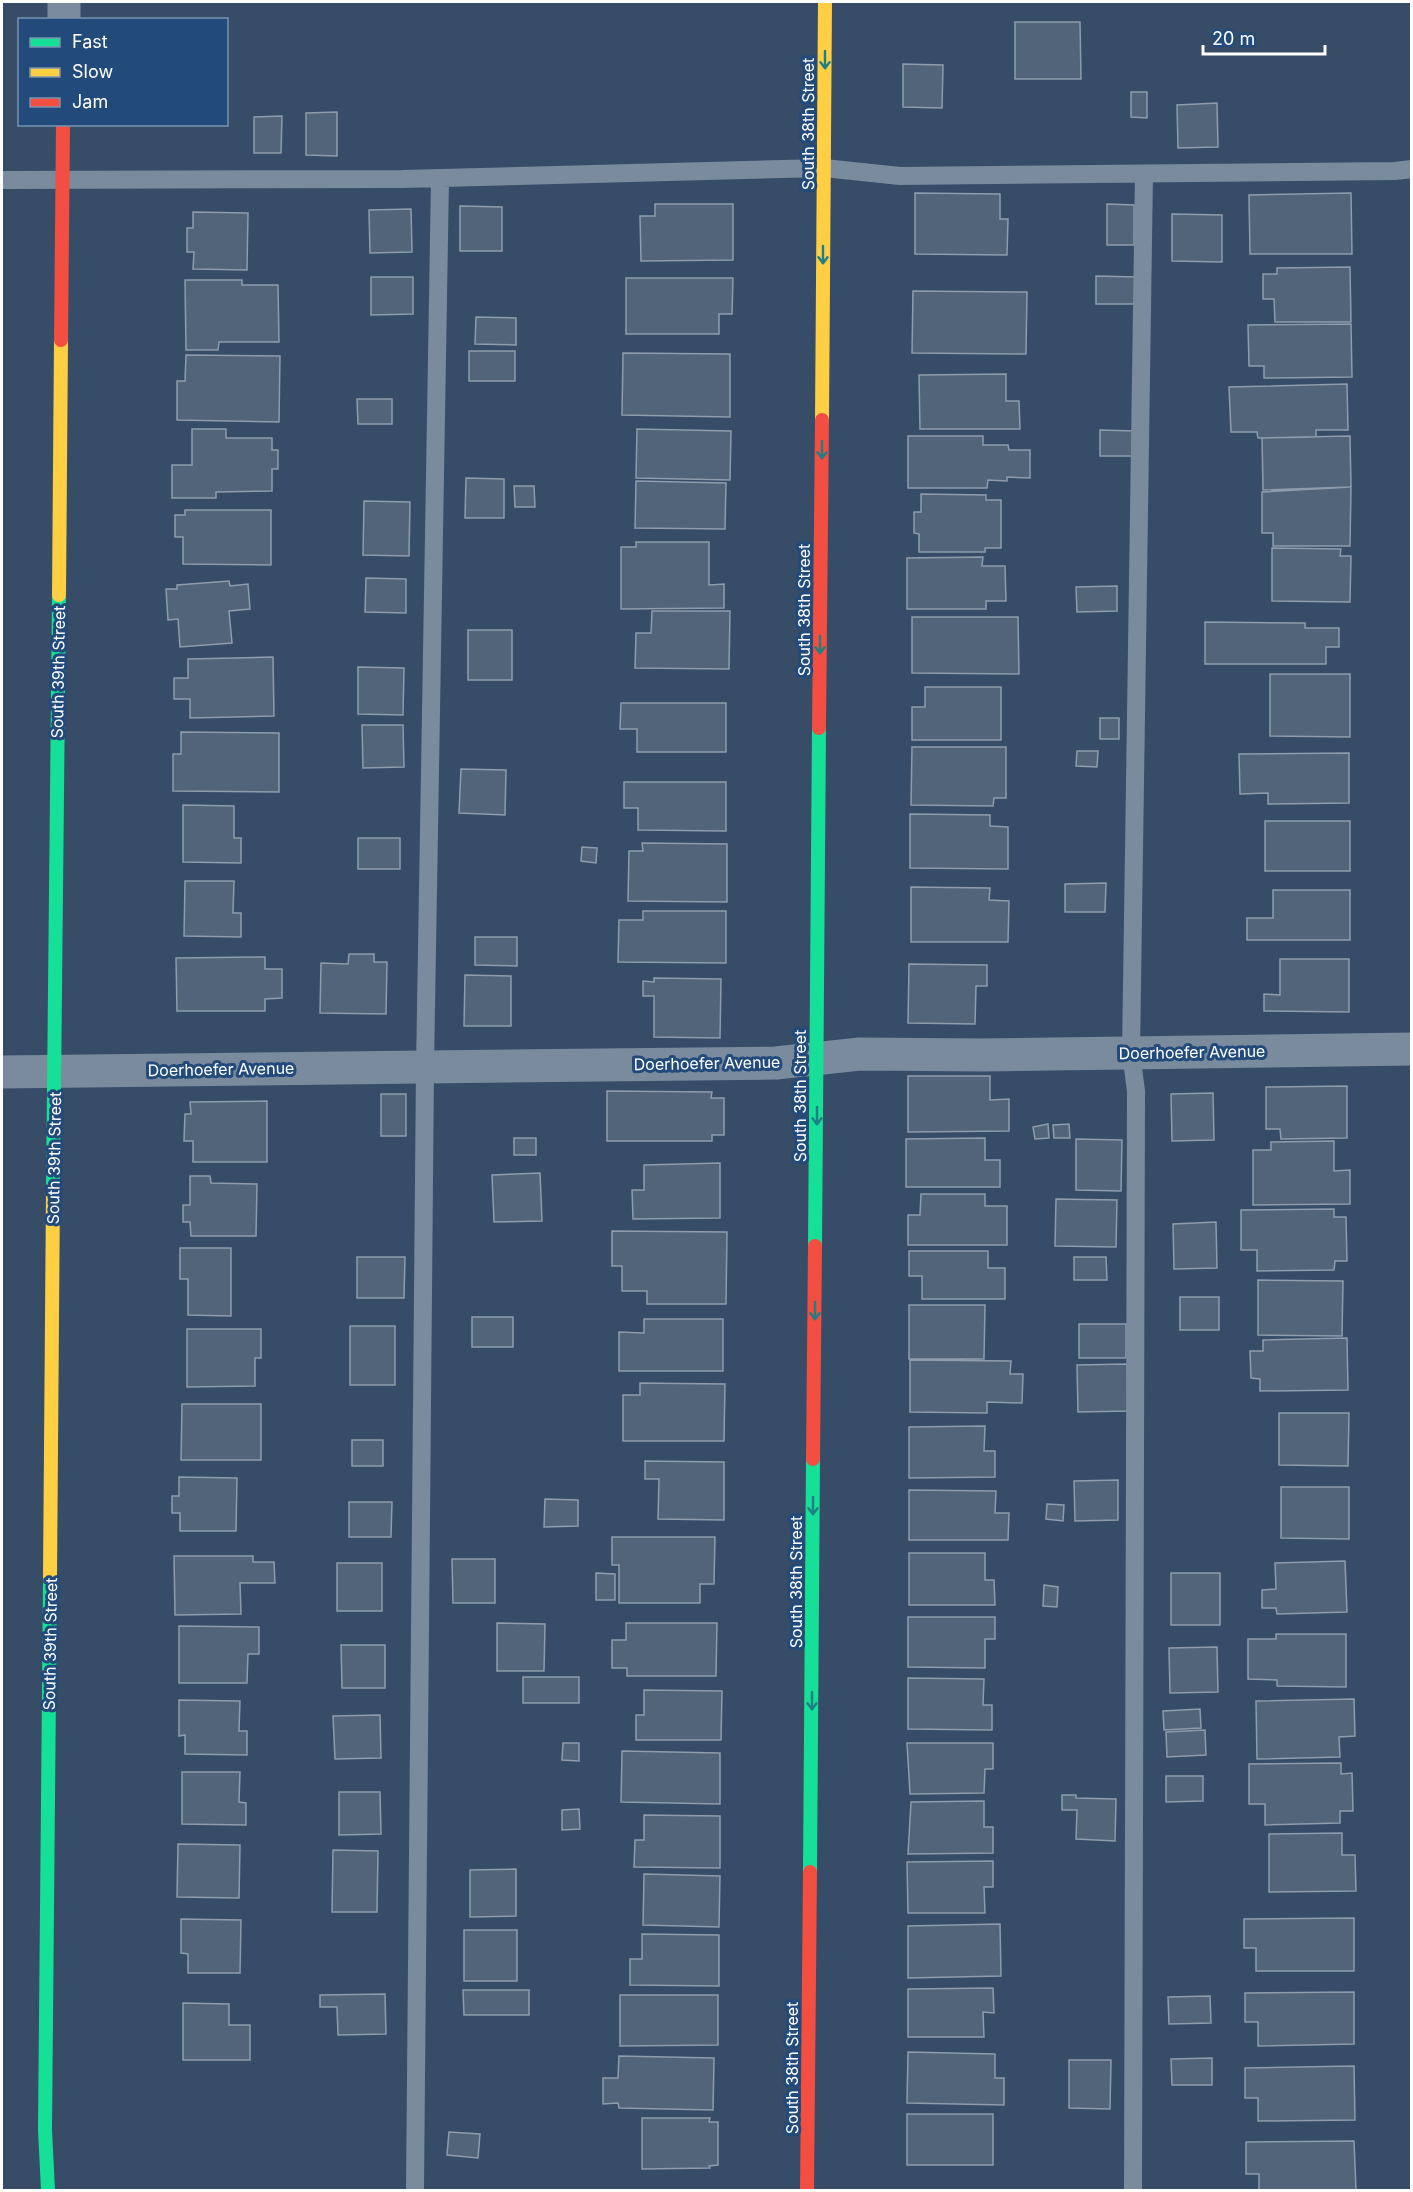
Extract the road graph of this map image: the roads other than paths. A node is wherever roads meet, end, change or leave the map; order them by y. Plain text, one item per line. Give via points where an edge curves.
1 (64, 2) edge
2 (825, 2) edge
3 (64, 18) edge
4 (63, 126) edge
5 (824, 168) junction
6 (1412, 169) edge
7 (1144, 174) junction
8 (440, 179) junction
9 (2, 180) edge
10 (62, 180) junction
11 (1412, 1049) edge
12 (1131, 1053) junction
13 (817, 1058) junction
14 (424, 1067) junction
15 (55, 1071) junction
16 (2, 1072) edge
17 (48, 2190) edge
18 (415, 2190) edge
19 (807, 2190) edge
20 (1133, 2190) edge

1 - 3 street
2 -> 5 street, South 38th Street
4 - 10 street, South 39th Street
5 - 7 lane via 900,176
5 - 8 lane
5 -> 13 street, South 38th Street
6 - 7 lane
7 - 12 lane
8 - 10 lane
8 - 14 lane
9 - 10 lane
10 - 15 street, South 39th Street
11 - 12 street, Doerhoefer Avenue
12 - 13 street, Doerhoefer Avenue via 860,1054
12 - 20 lane via 1136,1091
13 - 14 street, Doerhoefer Avenue via 776,1063
13 -> 19 street, South 38th Street
14 - 15 street, Doerhoefer Avenue
14 - 18 lane
15 - 16 street, Doerhoefer Avenue
15 - 17 street, South 39th Street via 45,2130

